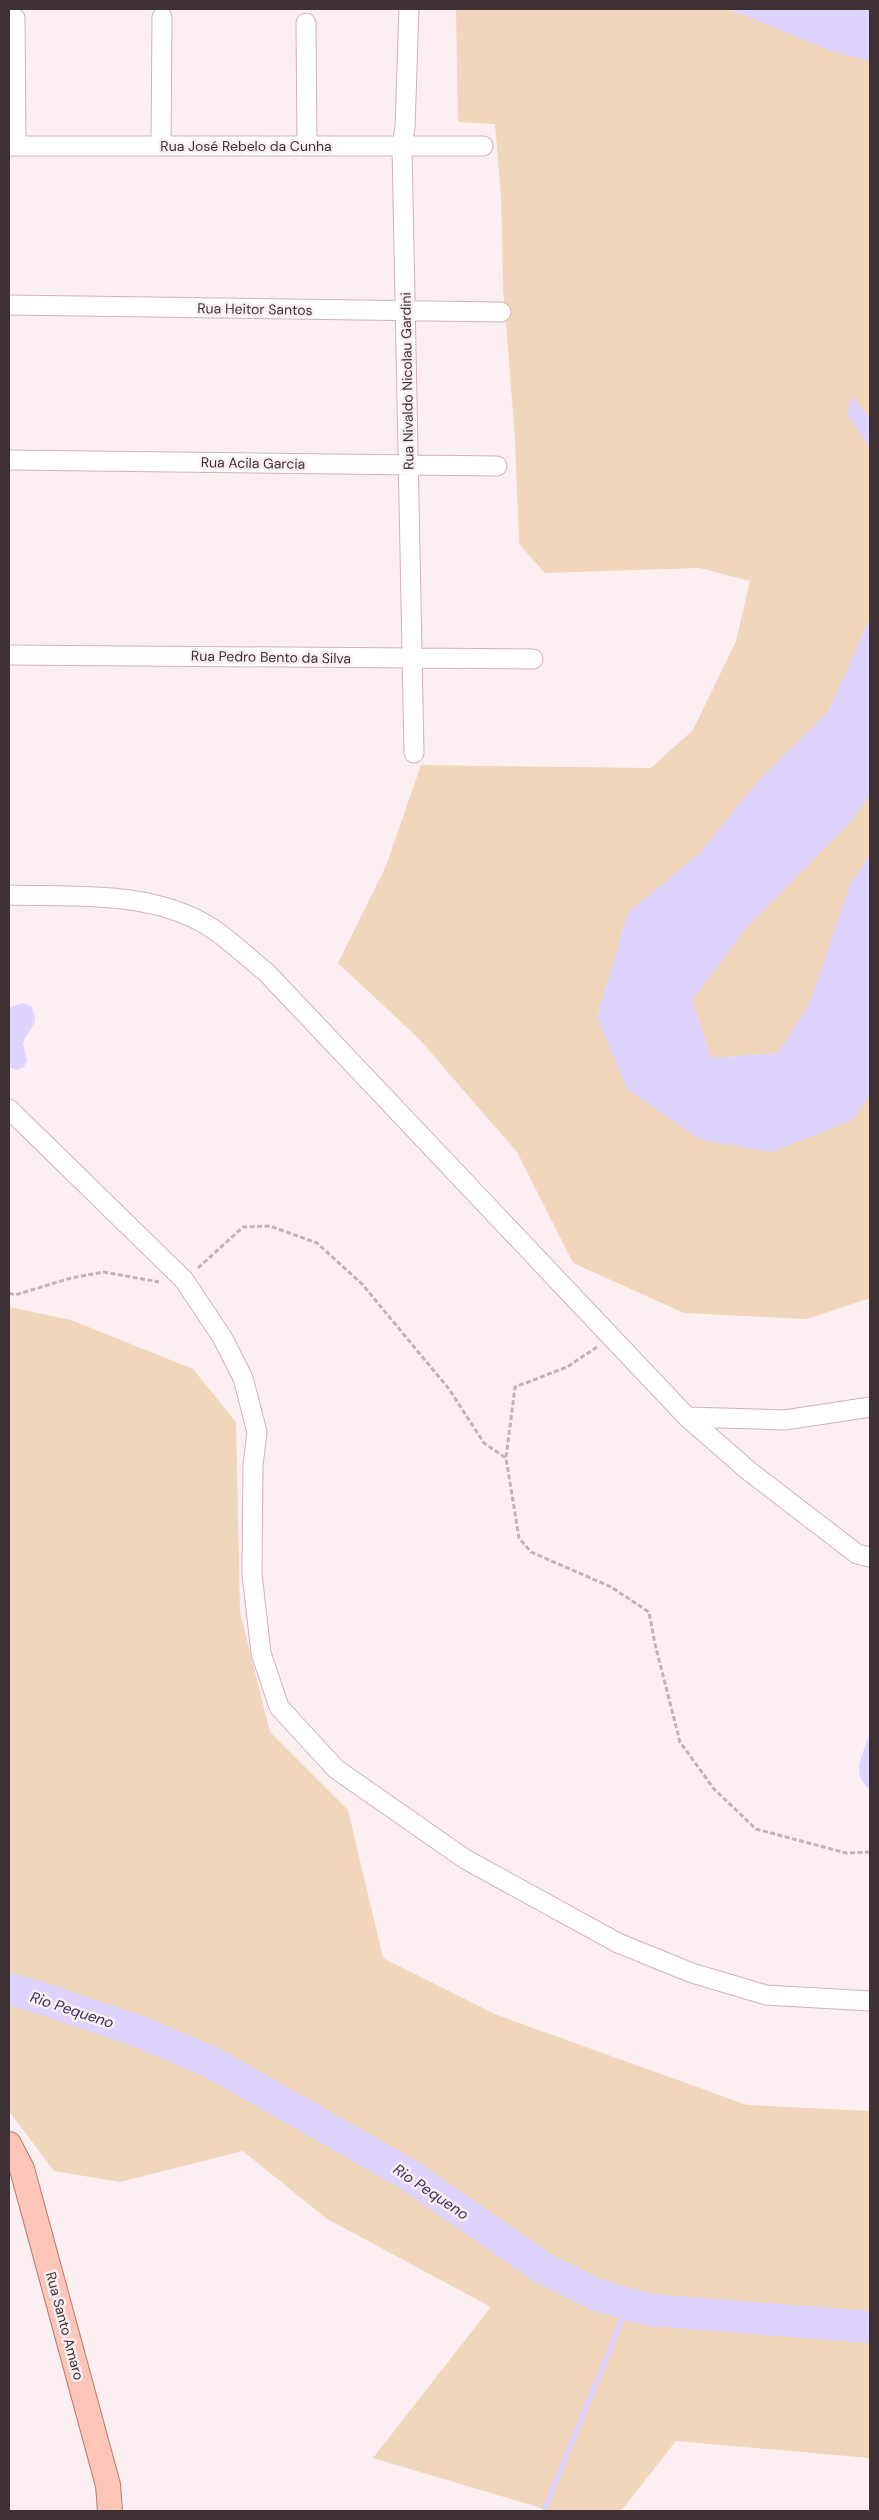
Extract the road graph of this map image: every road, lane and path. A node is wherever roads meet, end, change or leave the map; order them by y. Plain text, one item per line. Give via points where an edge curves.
1 (409, 9) edge
2 (162, 17) dead end
3 (15, 18) dead end
4 (306, 23) dead end
5 (12, 146) edge
6 (161, 146) junction
7 (307, 146) junction
8 (483, 146) dead end
9 (402, 147) junction
10 (9, 306) edge
11 (406, 311) junction
12 (501, 312) dead end
13 (9, 460) edge
14 (408, 464) junction
15 (497, 466) dead end
16 (9, 655) edge
17 (412, 658) junction
18 (532, 659) dead end
19 (414, 753) dead end
20 (9, 895) edge
21 (9, 1109) edge
22 (184, 1280) junction
23 (9, 1293) edge
24 (612, 1337) junction
25 (870, 1407) edge
26 (687, 1417) junction
27 (506, 1458) junction
28 (870, 1556) edge
29 (870, 1852) edge
30 (870, 2001) edge
31 (9, 2144) edge
32 (110, 2511) edge

1 - 9 street, Rua Nivaldo Nicolau Gardini
2 - 6 street
3 - 5 street
4 - 7 street
5 - 6 street, Rua José Rebelo da Cunha
6 - 7 street, Rua José Rebelo da Cunha
7 - 9 street, Rua José Rebelo da Cunha
8 - 9 street, Rua José Rebelo da Cunha
9 - 11 street, Rua Nivaldo Nicolau Gardini
10 - 11 street, Rua Heitor Santos
11 - 12 street, Rua Heitor Santos
11 - 14 street, Rua Nivaldo Nicolau Gardini
13 - 14 street, Rua Acila Garcia
14 - 15 street, Rua Acila Garcia
14 - 17 street, Rua Nivaldo Nicolau Gardini
16 - 17 street, Rua Pedro Bento da Silva
17 - 18 street, Rua Pedro Bento da Silva
17 - 19 street, Rua Nivaldo Nicolau Gardini
20 - 24 street via 135,900 171,910 212,928 266,972
21 - 22 street
22 - 23 path via 160,1282 104,1272 15,1295
22 - 27 path via 243,1227 270,1226 318,1243 362,1284 449,1389 484,1443
22 - 30 street via 222,1337 243,1378 257,1432 253,1465 252,1574 261,1653 279,1707 336,1770 465,1859 618,1943 692,1973 766,1995
24 - 26 street
24 - 27 path via 567,1367 515,1387
25 - 26 street via 785,1420
26 - 28 street via 757,1477 857,1554
27 - 29 path via 519,1538 531,1552 611,1587 649,1612 680,1742 714,1789 756,1829 846,1853
31 - 32 main road, Rua Santo Amaro via 22,2168 108,2485

